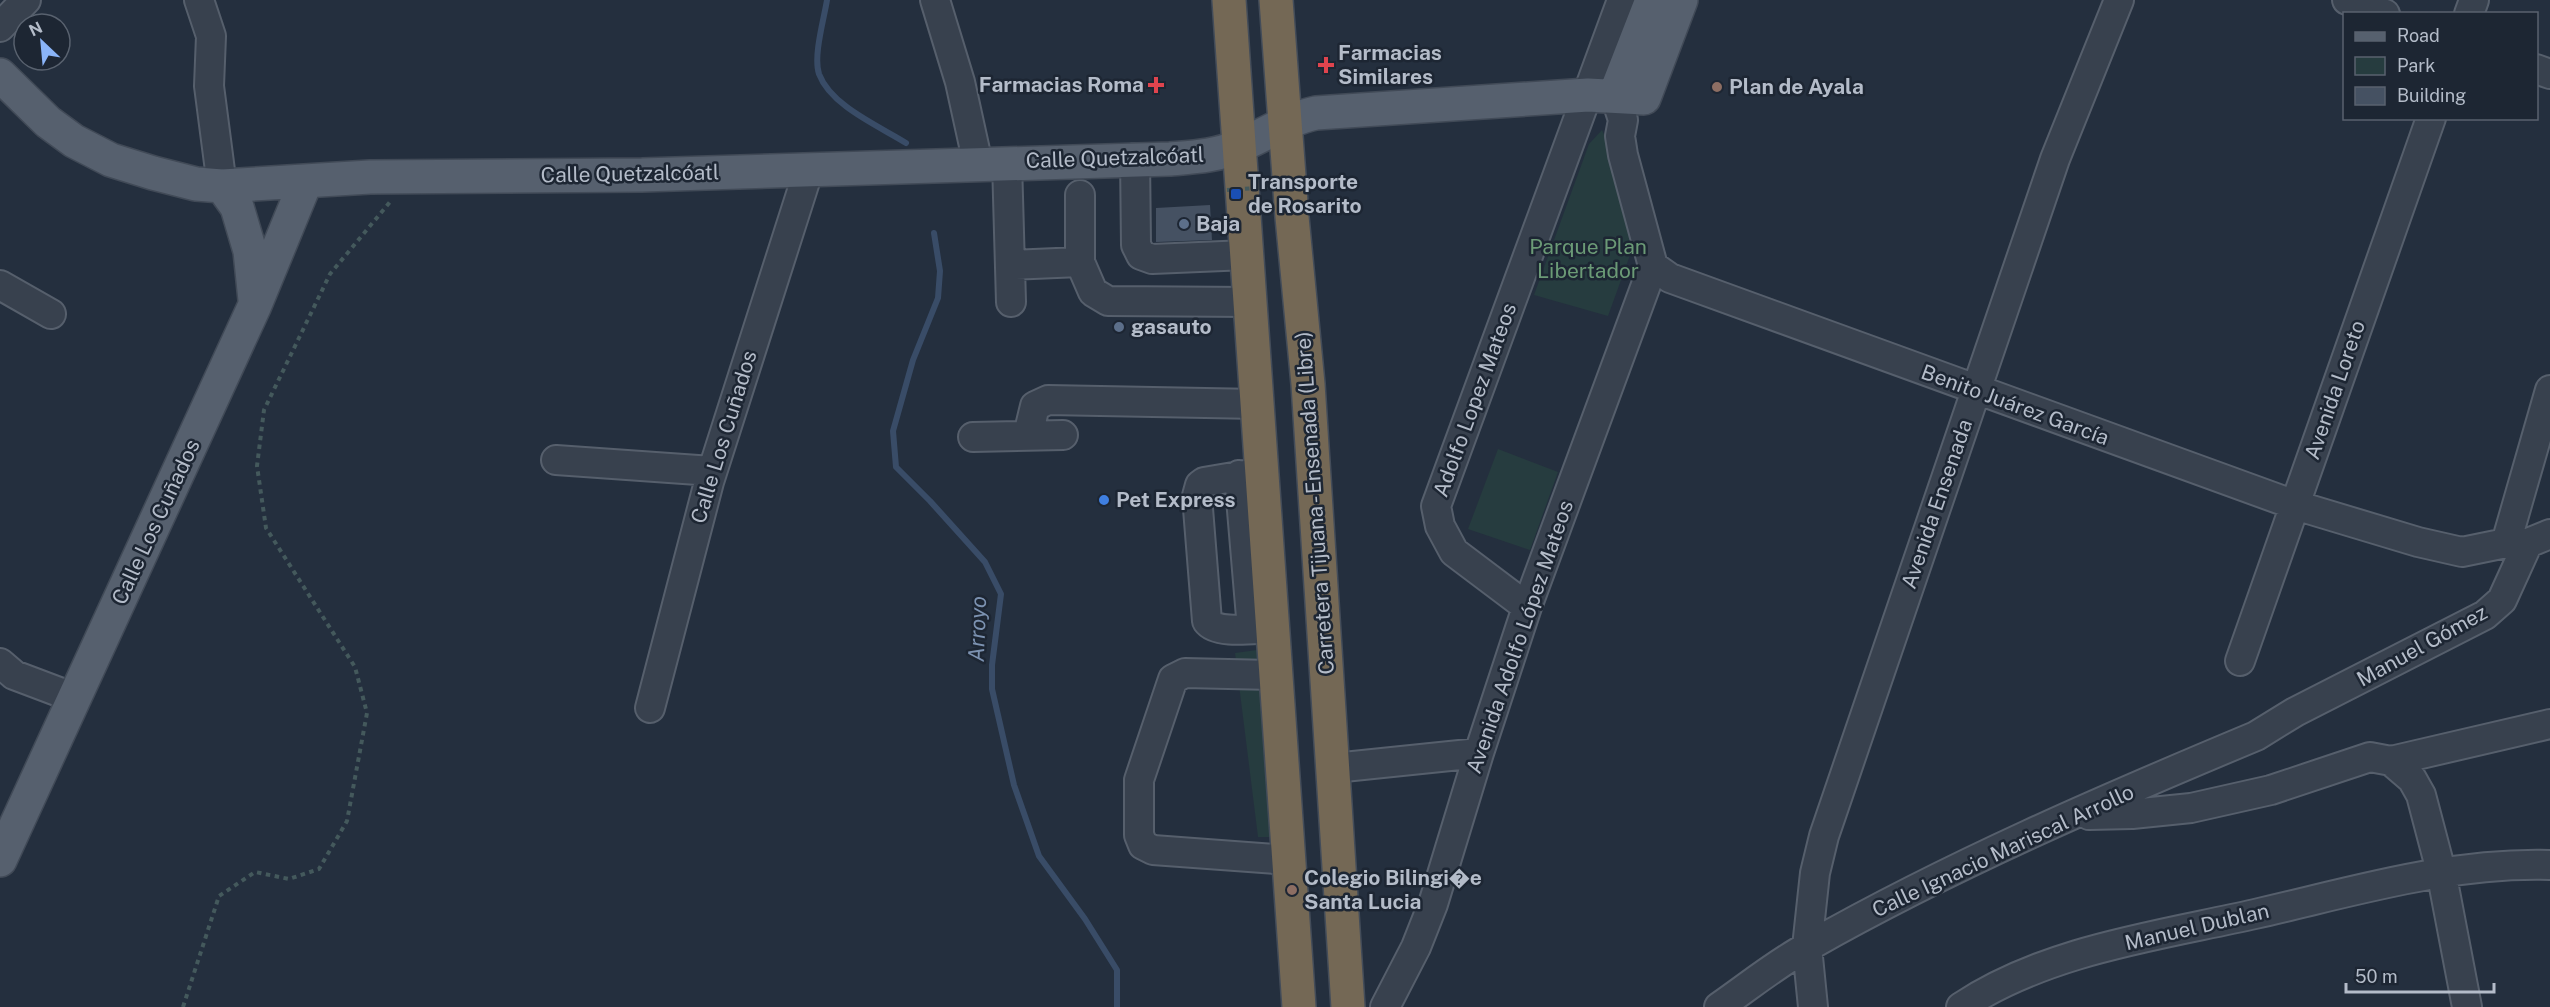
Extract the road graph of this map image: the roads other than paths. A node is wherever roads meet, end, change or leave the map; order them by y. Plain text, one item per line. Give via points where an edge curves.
1 (26, 0) edge
2 (199, 0) edge
3 (214, 0) edge
4 (935, 0) edge
5 (1229, 0) edge
6 (1276, 0) edge
7 (1622, 0) edge
8 (1652, 0) edge
9 (1681, 0) edge
10 (2119, 0) edge
11 (2347, 0) edge
12 (2380, 12) edge
13 (0, 27) edge
14 (211, 36) junction
15 (0, 75) edge
16 (1617, 102) junction
17 (2430, 120) edge
18 (1286, 123) junction
19 (1238, 147) junction
20 (1135, 158) junction
21 (992, 163) junction
22 (809, 169) junction
23 (306, 181) junction
24 (222, 186) junction
25 (1080, 195) dead end
26 (1247, 255) junction
27 (1080, 262) junction
28 (1010, 265) junction
29 (1653, 266) junction
30 (0, 285) edge
31 (1011, 302) dead end
32 (1251, 302) junction
33 (255, 305) junction
34 (51, 314) dead end
35 (1976, 390) junction
36 (2550, 390) edge
37 (1258, 404) junction
38 (1028, 435) junction
39 (1063, 435) dead end
40 (973, 437) dead end
41 (556, 460) dead end
42 (712, 471) junction
43 (1251, 474) junction
44 (2295, 505) junction
45 (2528, 540) edge
46 (1527, 607) junction
47 (1263, 628) junction
48 (2240, 661) dead end
49 (0, 663) edge
50 (1276, 675) junction
51 (75, 698) junction
52 (650, 708) dead end
53 (2295, 712) joint
54 (2550, 724) edge
55 (1479, 753) junction
56 (2391, 761) junction
57 (1334, 768) junction
58 (2075, 815) junction
59 (2, 848) edge
60 (1289, 860) junction
61 (2550, 865) edge
62 (2441, 872) junction
63 (1807, 947) junction
64 (1969, 1004) edge
65 (1299, 1007) edge
66 (1348, 1007) edge
67 (1385, 1007) edge
68 (1719, 1007) edge
69 (1813, 1007) edge
70 (2467, 1007) edge

1 - 13 street
2 - 14 street
3 - 14 street
4 - 21 street via 960,82
5 - 19 highway
6 - 18 highway, Carretera Tijuana - Ensenada (Libre)
7 - 16 street, Adolfo Lopez Mateos
8 - 16 main road
9 - 16 main road
10 - 35 street, Avenida Ensenada via 2055,159
11 - 12 street
14 - 24 street via 209,86
15 - 24 main road, Calle Quetzalcóatl via 48,122 111,160 174,179
16 - 18 main road via 1316,113
16 - 29 street via 1623,155
16 - 46 street, Adolfo Lopez Mateos via 1436,506 1440,526 1454,552
17 - 44 street, Avenida Loreto
18 - 19 main road, Calle Quetzalcóatl
18 - 57 highway, Carretera Tijuana - Ensenada (Libre)
19 - 20 main road, Calle Quetzalcóatl via 1203,156
19 - 26 highway
20 - 21 main road, Calle Quetzalcóatl
20 - 26 street via 1136,245 1141,255 1152,259
21 - 22 main road, Calle Quetzalcóatl
21 - 28 street
22 - 23 main road, Calle Quetzalcóatl
22 - 42 street, Calle Los Cuñados
23 - 24 main road, Calle Quetzalcóatl
23 - 33 main road, Calle Los Cuñados
24 - 33 main road via 237,207 250,250
25 - 27 street
26 - 32 highway
27 - 28 street
27 - 32 street via 1093,292 1108,301
28 - 31 street
29 - 35 street, Benito Juárez García via 1701,290
29 - 46 street, Avenida Adolfo López Mateos
30 - 34 street
32 - 37 highway
33 - 51 main road, Calle Los Cuñados
35 - 44 street, Benito Juárez García
35 - 63 street, Avenida Ensenada via 1824,836 1815,873
36 - 45 street, Manuel Gómez
37 - 38 street via 1048,400 1035,406
37 - 43 highway
38 - 39 street
38 - 40 street
41 - 42 street
42 - 52 street, Calle Los Cuñados
43 - 47 highway
43 - 47 street via 1204,482 1197,490 1205,616 1215,629
44 - 45 street, Benito Juárez García via 2462,552
44 - 48 street, Avenida Loreto
45 - 53 street, Manuel Gómez via 2502,600 2485,615
46 - 55 street, Avenida Adolfo López Mateos
47 - 50 highway
49 - 51 street via 14,675
50 - 60 highway
50 - 60 street via 1185,673 1173,679 1139,780 1139,835 1143,845 1153,850
51 - 59 main road, Calle Los Cuñados
53 - 58 street, Calle Ignacio Mariscal Arrollo via 2256,736
54 - 56 street
55 - 57 street
55 - 67 street, Avenida Adolfo López Mateos via 1433,904
56 - 58 street via 2370,757 2271,790 2191,808
56 - 62 street via 2412,779 2421,795
57 - 66 highway, Carretera Tijuana - Ensenada (Libre)
58 - 63 street, Calle Ignacio Mariscal Arrollo via 1999,849
60 - 65 highway
61 - 62 street, Manuel Dublan via 2511,864
62 - 64 street, Manuel Dublan via 2097,950 2025,974
62 - 70 street
63 - 68 street, Calle Ignacio Mariscal Arrollo
63 - 69 street, Avenida Ensenada

